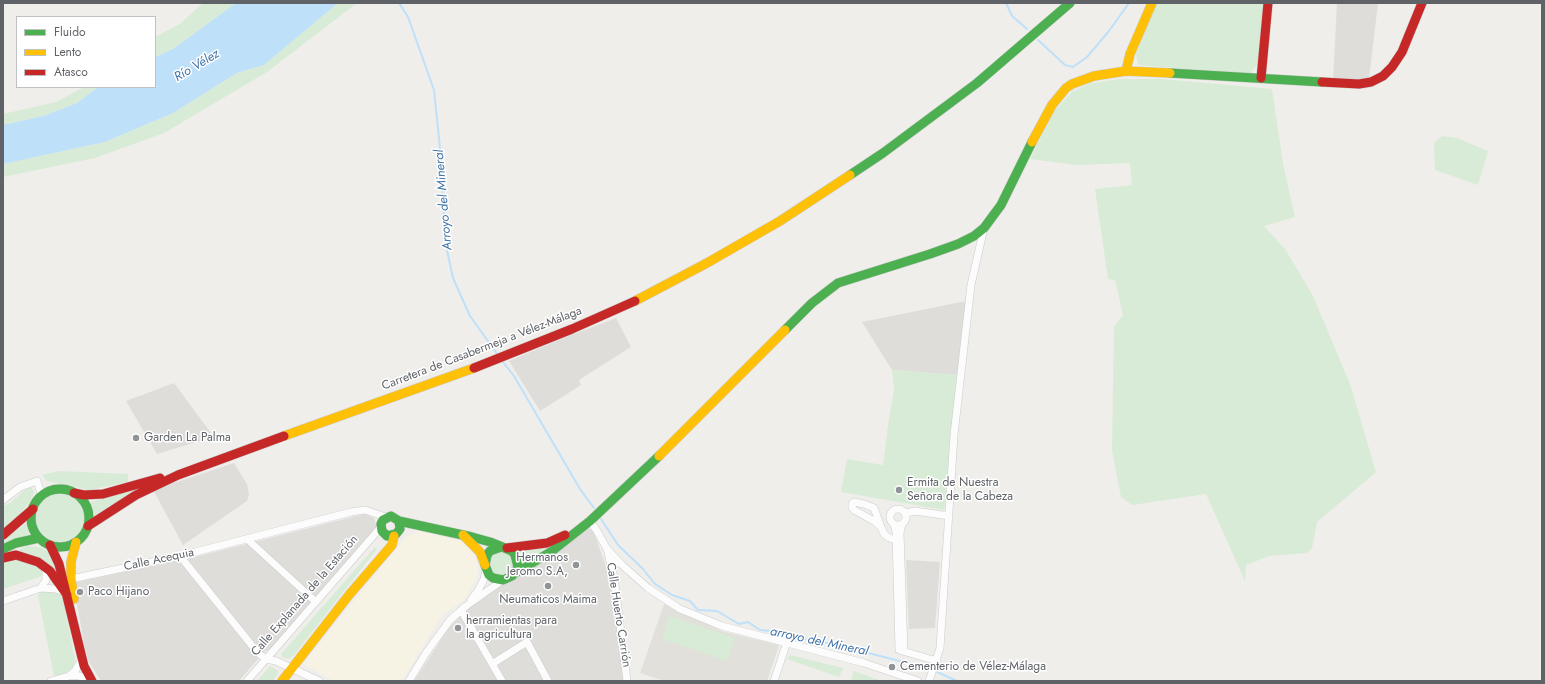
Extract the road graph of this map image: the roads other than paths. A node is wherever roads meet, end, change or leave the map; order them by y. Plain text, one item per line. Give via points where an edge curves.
1 (1070, 3) edge
2 (1152, 3) edge
3 (1268, 3) edge
4 (1422, 3) edge
5 (1126, 71) junction
6 (1261, 78) junction
7 (984, 228) junction
8 (178, 475) junction
9 (74, 493) junction
10 (42, 496) junction
11 (3, 500) edge
12 (33, 509) junction
13 (906, 513) junction
14 (949, 516) junction
15 (590, 521) junction
16 (894, 524) junction
17 (902, 524) junction
18 (383, 525) junction
19 (88, 526) junction
20 (882, 527) dead end
21 (398, 528) junction
22 (582, 528) junction
23 (3, 535) edge
24 (463, 535) junction
25 (39, 538) junction
26 (247, 539) junction
27 (896, 540) junction
28 (76, 542) junction
29 (50, 545) junction
30 (504, 548) junction
31 (3, 549) edge
32 (607, 549) junction
33 (180, 556) junction
34 (3, 558) edge
35 (376, 562) junction
36 (46, 568) junction
37 (485, 568) junction
38 (630, 572) junction
39 (514, 574) junction
40 (614, 577) junction
41 (71, 579) junction
42 (503, 580) junction
43 (41, 588) junction
44 (67, 595) junction
45 (3, 600) edge
46 (316, 602) junction
47 (463, 608) junction
48 (787, 642) junction
49 (901, 651) junction
50 (81, 656) junction
51 (266, 659) junction
52 (937, 661) junction
53 (492, 664) junction
54 (292, 668) junction
55 (69, 676) junction
56 (91, 680) edge
57 (630, 680) edge
58 (51, 681) edge
59 (247, 681) edge
60 (282, 681) edge
61 (318, 681) edge
62 (409, 681) edge
63 (502, 681) edge
64 (548, 681) edge
65 (774, 681) edge
66 (918, 681) edge
67 (929, 681) edge

1 - 8 street, Carretera de Casabermeja a Vélez-Málaga via 971,88 883,153 780,221 707,263 634,301 508,355
2 - 5 street via 1130,54
3 - 6 street
4 - 6 street via 1396,62 1383,76 1371,82 1359,84
5 - 6 street
5 - 7 street via 1094,76 1066,88 1052,106 1001,205
7 - 14 street via 971,285 954,435
7 - 15 street via 958,244 838,283 812,303
8 - 9 street, Carretera de Casabermeja a Vélez-Málaga via 103,494
8 - 19 street, Carretera de Casabermeja a Vélez-Málaga via 136,495
9 - 10 street via 57,489
9 - 19 street via 87,507
10 - 11 street via 37,481 20,487
10 - 12 street
12 - 23 street
12 - 25 street via 33,529
13 - 14 street via 915,511
13 - 16 street via 900,508 892,511 891,519
13 - 17 street via 907,518
14 - 52 street
15 - 22 street
15 - 32 street
16 - 17 street
16 - 27 street
17 - 49 street
18 - 21 street via 387,536
18 - 21 street via 391,516 396,518
18 - 26 street, Calle Acequia via 365,510
18 - 35 street via 384,544
18 - 46 street, Calle Explanada de la Estación
19 - 28 street
20 - 27 street via 884,534
21 - 24 street via 421,525
21 - 35 street via 392,545
22 - 30 street via 547,543
22 - 39 street via 552,551
24 - 30 street
24 - 37 street via 480,552
25 - 29 street
25 - 31 street
26 - 33 street, Calle Acequia
26 - 46 street
27 - 49 street
28 - 29 street via 68,546
28 - 41 street
29 - 44 street via 59,564
30 - 37 street via 490,551
30 - 39 street via 516,555 518,567
32 - 38 street
32 - 40 street, Calle Huerto Carrión
33 - 41 street, Calle Acequia
33 - 51 street via 258,654
34 - 36 street via 16,555 31,559
35 - 54 street
36 - 43 street via 46,580
36 - 44 street via 58,580
37 - 42 street via 493,578
37 - 47 street via 484,579 478,591
38 - 40 street via 622,571
38 - 48 street via 648,588 680,609 722,626
39 - 42 street
40 - 57 street, Calle Huerto Carrión via 623,653
41 - 50 street
42 - 47 street
43 - 44 street via 56,589
43 - 45 street
44 - 50 street
46 - 51 street, Calle Explanada de la Estación
47 - 53 street
47 - 62 street via 446,626
48 - 65 street
48 - 66 street
49 - 52 street
50 - 55 street via 75,671
50 - 56 street
51 - 54 street
51 - 59 street, Calle Explanada de la Estación
52 - 67 street
53 - 63 street
53 - 64 street via 526,642
54 - 60 street
54 - 61 street
55 - 56 street
55 - 58 street

